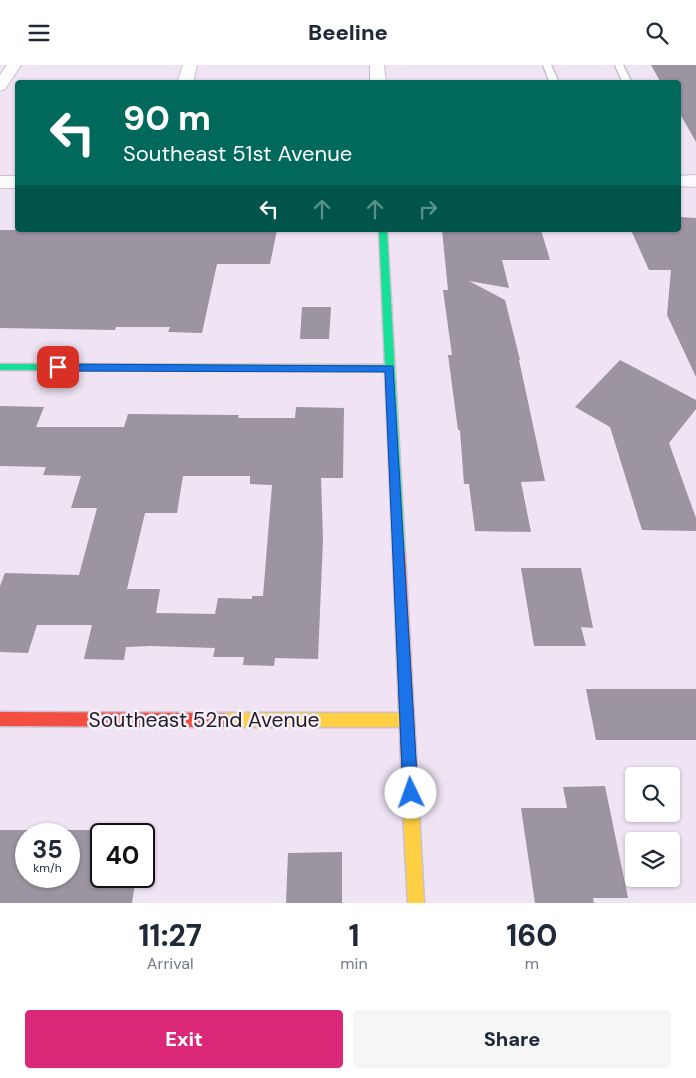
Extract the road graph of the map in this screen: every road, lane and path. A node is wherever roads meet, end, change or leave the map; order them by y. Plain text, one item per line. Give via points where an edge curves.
1 (14, 65) edge
2 (190, 65) edge
3 (377, 65) edge
4 (547, 65) edge
5 (619, 65) edge
6 (186, 80) edge
7 (378, 80) edge
8 (554, 80) edge
9 (626, 80) edge
10 (0, 85) edge
11 (681, 181) edge
12 (696, 181) edge
13 (0, 182) edge
14 (15, 182) edge
15 (383, 232) edge
16 (0, 367) edge
17 (390, 368) junction
18 (0, 719) edge
19 (407, 720) junction
20 (416, 903) edge

1 - 10 street
2 - 6 street
3 - 7 street
4 - 8 lane
5 - 9 lane
11 - 12 street
13 - 14 street
15 - 17 street
16 - 17 street
17 - 19 street
18 - 19 street, Southeast 52nd Avenue
19 - 20 street

